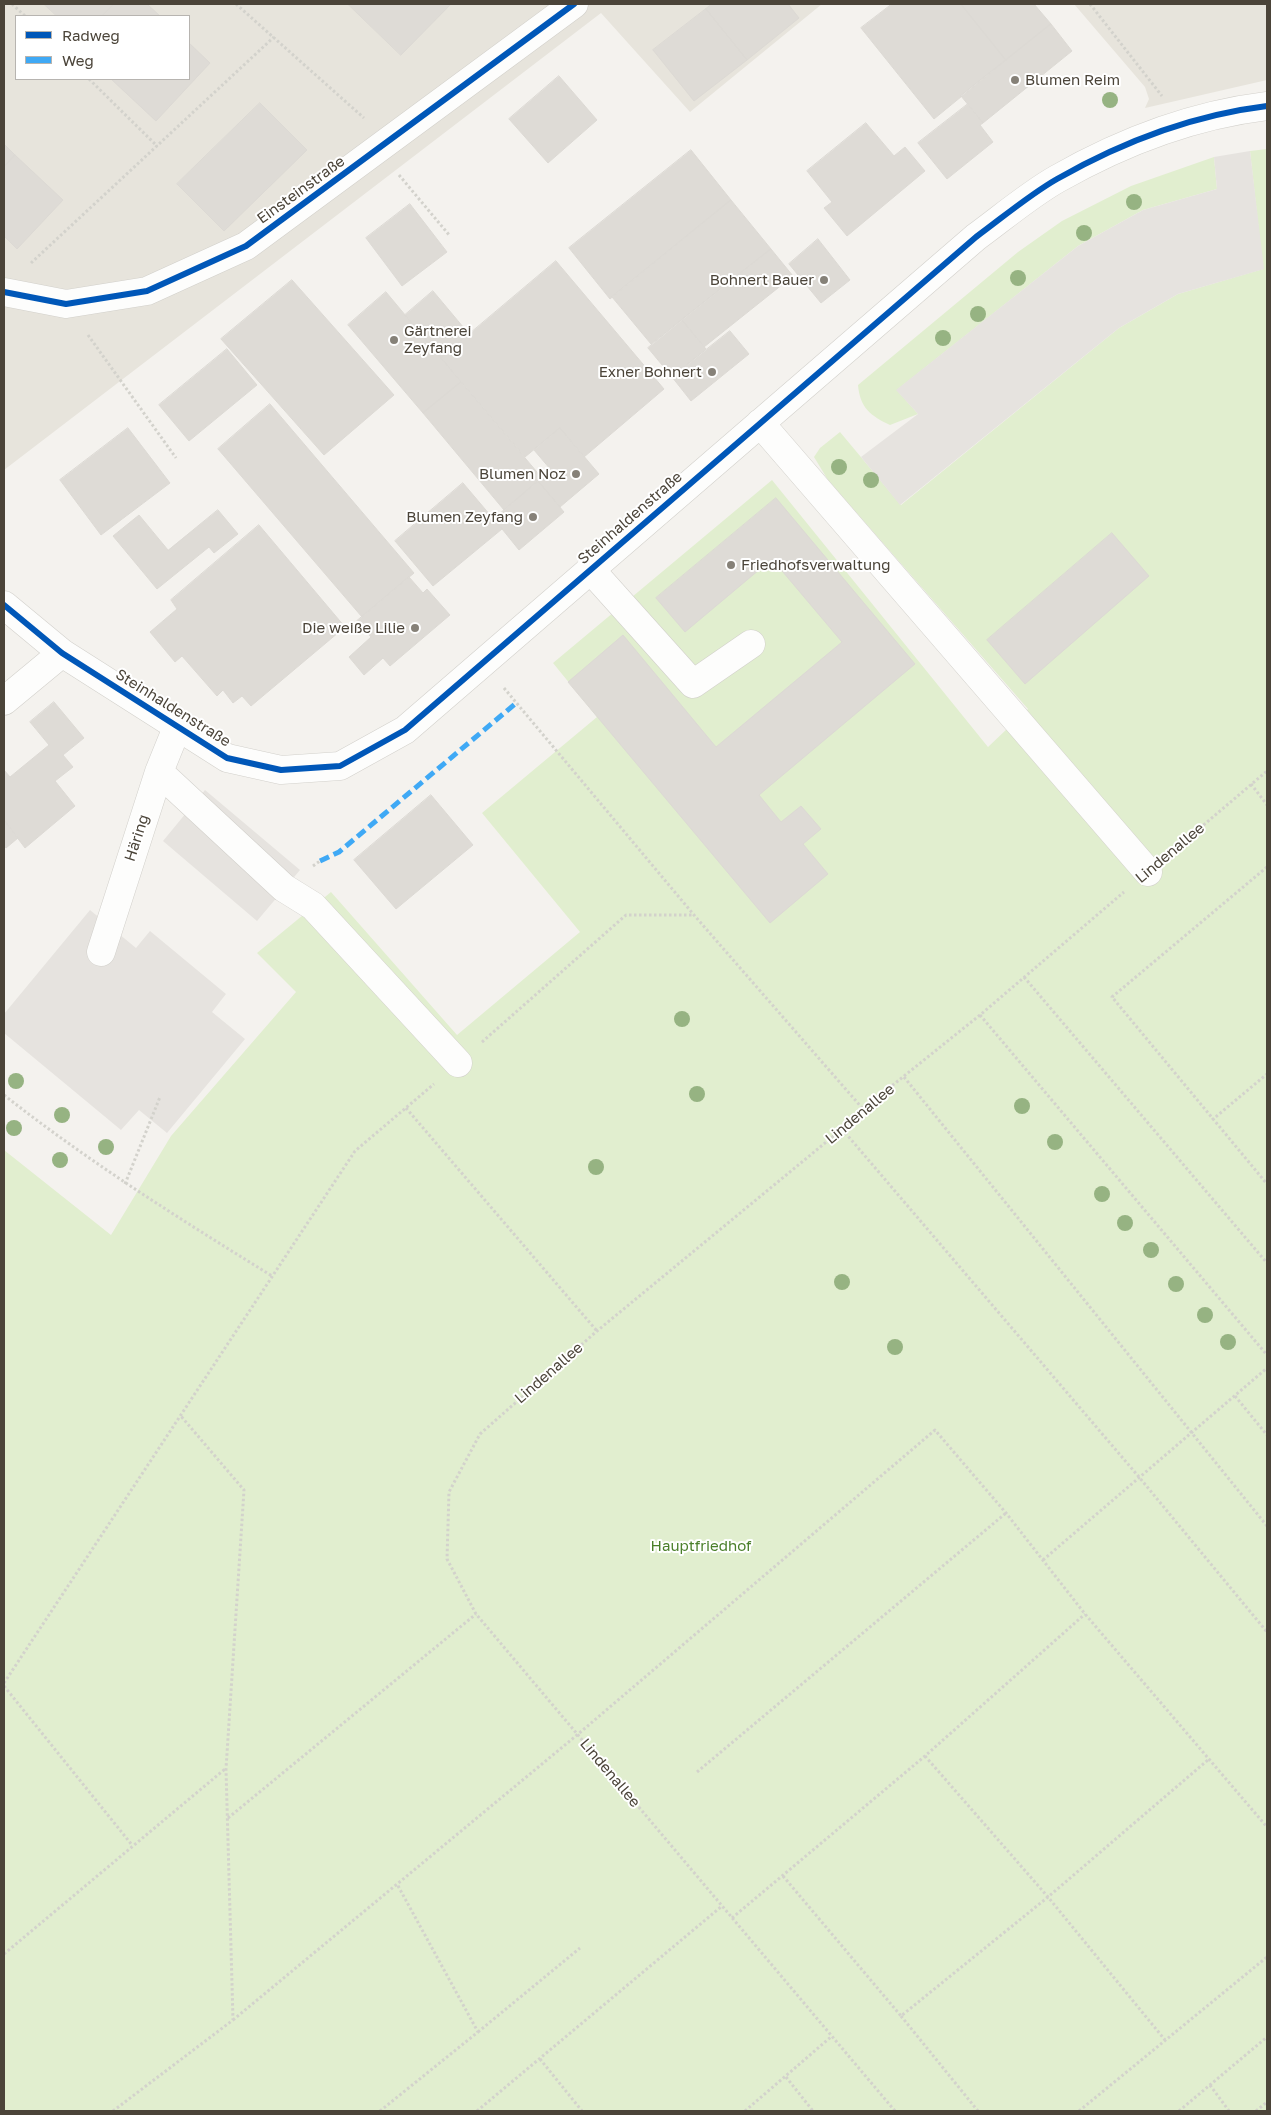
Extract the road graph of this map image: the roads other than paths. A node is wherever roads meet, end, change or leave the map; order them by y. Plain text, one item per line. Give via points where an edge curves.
1 (574, 4) edge
2 (1267, 106) edge
3 (4, 292) edge
4 (760, 423) junction
5 (590, 569) junction
6 (4, 605) edge
7 (751, 644) dead end
8 (62, 653) junction
9 (4, 701) edge
10 (178, 725) junction
11 (159, 772) junction
12 (1148, 872) road end
13 (101, 952) dead end
14 (458, 1063) road end

1 - 3 street, Einsteinstraße via 246,246 147,291 66,304
2 - 4 street, Steinhaldenstraße via 1231,110 1175,125 1056,180 976,237
4 - 5 street, Steinhaldenstraße
4 - 12 street
5 - 7 street via 693,684
5 - 10 street, Steinhaldenstraße via 405,730 340,766 281,770 227,758
6 - 8 street, Steinhaldenstraße
8 - 9 street
8 - 10 street, Steinhaldenstraße
10 - 11 street, Häring
11 - 13 street, Häring
11 - 14 street via 284,888 313,906

